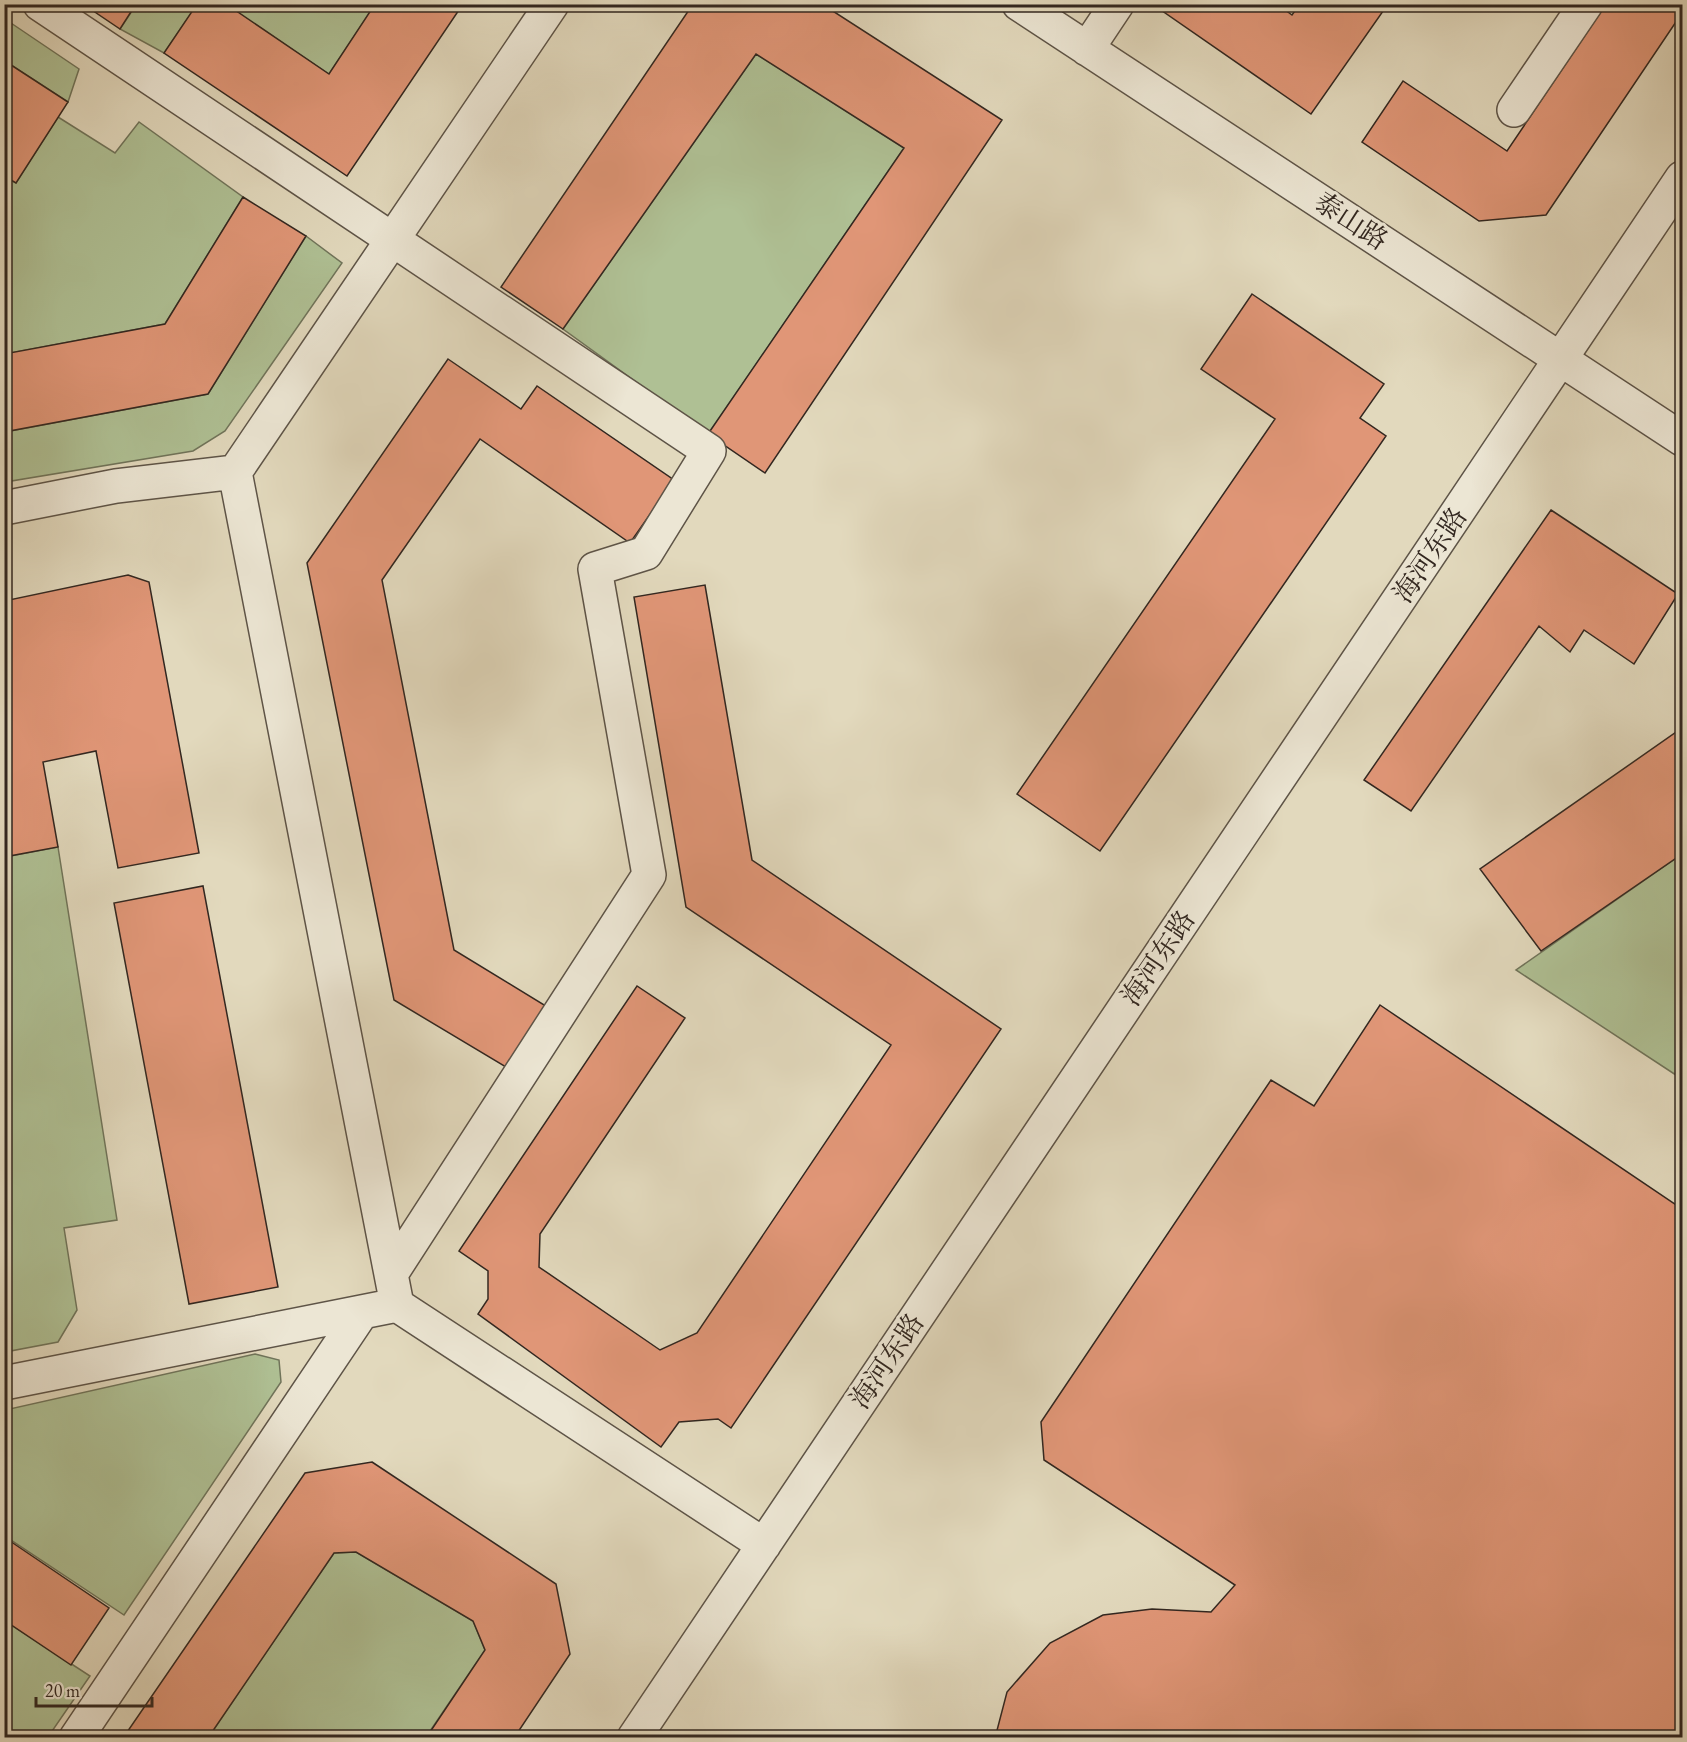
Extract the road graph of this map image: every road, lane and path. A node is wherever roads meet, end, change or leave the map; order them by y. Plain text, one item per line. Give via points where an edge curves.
1 (40, 4) edge
2 (552, 4) edge
3 (1019, 4) edge
4 (1117, 4) edge
5 (1586, 4) edge
6 (1087, 49) junction
7 (1514, 110) dead end
8 (1683, 178) edge
9 (392, 241) junction
10 (1562, 358) junction
11 (1683, 439) edge
12 (235, 472) junction
13 (4, 508) edge
14 (394, 1290) junction
15 (362, 1312) junction
16 (4, 1383) edge
17 (764, 1545) junction
18 (76, 1737) edge
19 (634, 1737) edge

1 - 9 street
2 - 9 street
3 - 6 street, 泰山路
4 - 6 street
5 - 7 street
6 - 10 street, 泰山路
8 - 10 street, 海河东路
9 - 12 street
9 - 14 street via 709,451 646,553 595,569 649,875
10 - 11 street, 泰山路
10 - 17 street, 海河东路
12 - 13 street via 116,486
12 - 14 street
14 - 15 street
14 - 17 street
15 - 16 street
15 - 18 street
17 - 19 street, 海河东路

